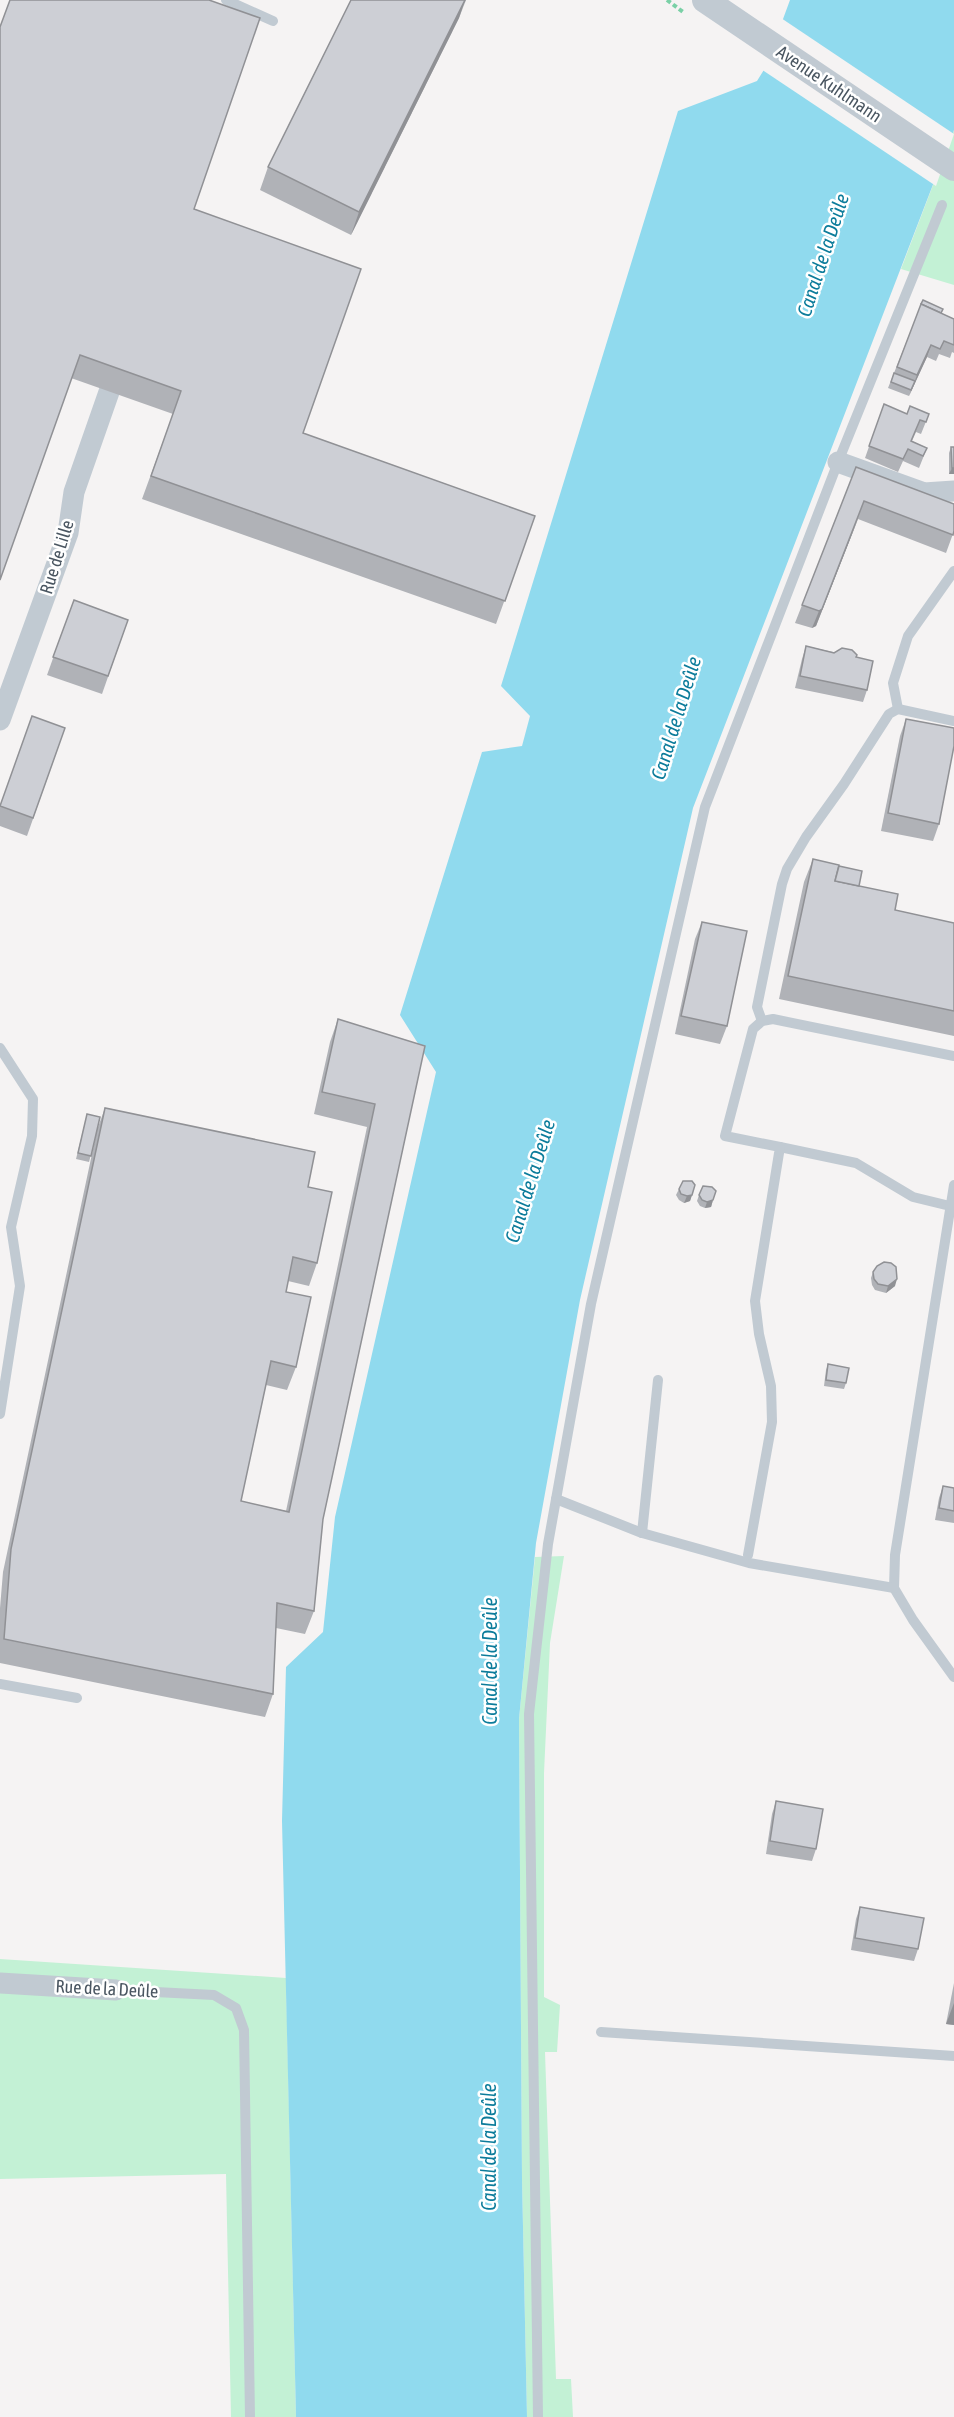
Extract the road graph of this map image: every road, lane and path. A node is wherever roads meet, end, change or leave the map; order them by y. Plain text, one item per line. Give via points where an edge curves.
1 (226, 0) edge
2 (705, 0) edge
3 (273, 21) dead end
4 (954, 168) edge
5 (942, 205) dead end
6 (109, 392) dead end
7 (838, 462) junction
8 (954, 491) edge
9 (954, 571) edge
10 (898, 709) junction
11 (0, 720) edge
12 (954, 721) edge
13 (762, 1021) junction
14 (0, 1048) edge
15 (954, 1056) edge
16 (780, 1147) junction
17 (954, 1185) edge
18 (950, 1206) junction
19 (658, 1380) dead end
20 (0, 1414) edge
21 (556, 1499) junction
22 (642, 1533) junction
23 (748, 1555) dead end
24 (894, 1588) junction
25 (954, 1677) edge
26 (0, 1684) edge
27 (77, 1698) dead end
28 (0, 1983) edge
29 (116, 1990) joint
30 (601, 2032) dead end
31 (954, 2056) edge
32 (250, 2417) edge
33 (538, 2417) edge

1 - 3 lane
2 - 4 street, Avenue Kuhlmann
5 - 7 lane
6 - 11 street, Rue de Lille via 74,492 68,533
7 - 8 street via 924,493
7 - 21 lane via 705,807 591,1304
9 - 10 lane via 908,636 893,683
10 - 12 lane
10 - 13 lane via 889,714 872,738 787,869 757,1007
13 - 15 lane via 772,1019
13 - 16 lane via 753,1029 748,1042 725,1136
14 - 20 lane via 33,1099 32,1136 12,1227 20,1286
16 - 18 lane via 856,1163 913,1197
16 - 23 lane via 755,1300 771,1386 772,1422
17 - 18 lane
18 - 24 lane via 895,1555
19 - 22 lane
21 - 22 lane
21 - 33 lane via 529,1714
22 - 24 lane via 749,1563
24 - 25 lane
26 - 27 lane
28 - 29 street, Rue de la Deûle
29 - 32 lane, Rue de la Deûle via 214,1995 236,2008 244,2030
30 - 31 lane

